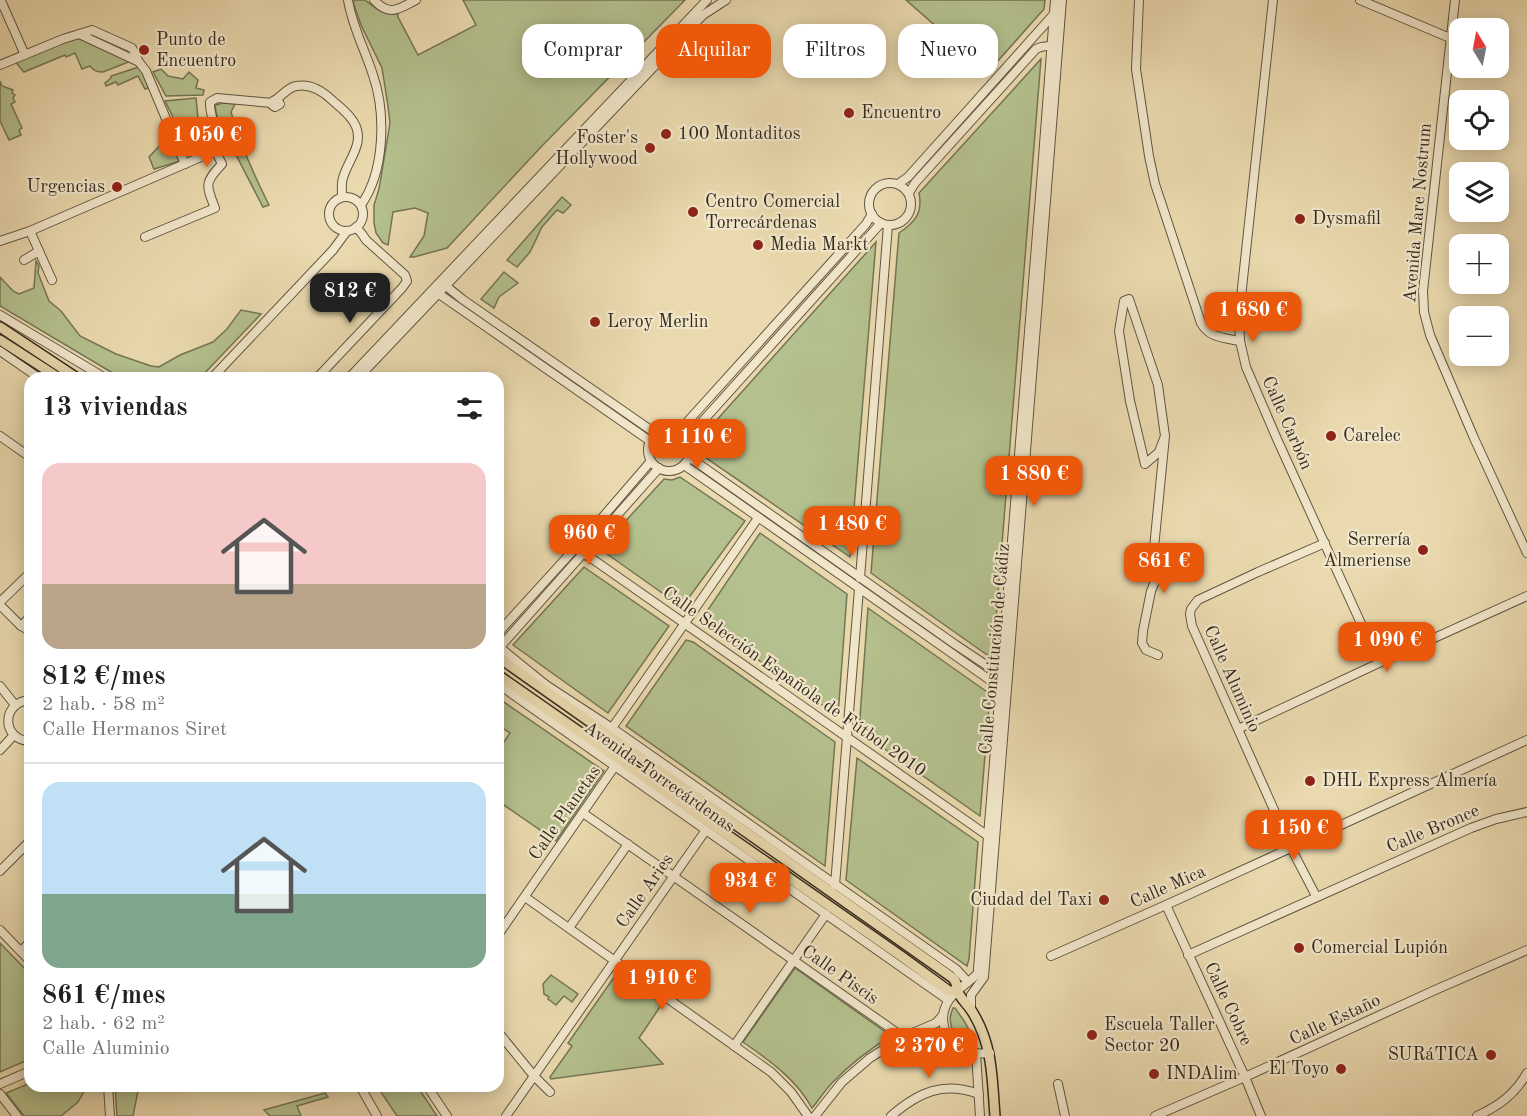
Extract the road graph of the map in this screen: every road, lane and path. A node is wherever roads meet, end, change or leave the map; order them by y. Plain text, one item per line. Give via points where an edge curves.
1 (348, 0) edge
2 (374, 0) edge
3 (416, 0) edge
4 (707, 0) edge
5 (726, 0) edge
6 (1055, 0) edge
7 (1062, 0) edge
8 (1139, 0) edge
9 (1273, 0) edge
10 (1360, 0) edge
11 (1455, 0) edge
12 (3, 2) edge
13 (1054, 14) junction
14 (1453, 18) edge
15 (1449, 38) edge
16 (1059, 42) junction
17 (1051, 46) junction
18 (1449, 47) edge
19 (25, 55) junction
20 (0, 64) edge
21 (215, 150) junction
22 (185, 164) junction
23 (898, 184) junction
24 (909, 193) junction
25 (342, 197) junction
26 (361, 205) junction
27 (872, 214) junction
28 (884, 224) junction
29 (356, 227) junction
30 (30, 231) junction
31 (347, 231) junction
32 (145, 237) dead end
33 (0, 241) edge
34 (39, 251) junction
35 (24, 260) dead end
36 (52, 280) dead end
37 (446, 286) junction
38 (439, 294) junction
39 (0, 315) edge
40 (0, 327) edge
41 (0, 339) edge
42 (1240, 341) junction
43 (0, 351) edge
44 (30, 372) edge
45 (50, 372) edge
46 (68, 372) edge
47 (95, 372) edge
48 (218, 372) edge
49 (323, 372) edge
50 (355, 372) edge
51 (364, 372) edge
52 (679, 431) junction
53 (656, 433) junction
54 (0, 436) edge
55 (686, 436) junction
56 (1165, 436) junction
57 (650, 441) junction
58 (24, 453) edge
59 (689, 457) junction
60 (651, 461) junction
61 (684, 465) junction
62 (659, 468) junction
63 (758, 518) junction
64 (1324, 543) junction
65 (1527, 553) edge
66 (583, 554) junction
67 (860, 578) junction
68 (24, 579) edge
69 (859, 589) junction
70 (1527, 596) edge
71 (0, 603) edge
72 (24, 623) edge
73 (684, 623) junction
74 (21, 626) junction
75 (504, 626) edge
76 (24, 628) edge
77 (504, 644) edge
78 (504, 654) edge
79 (504, 654) edge
80 (1158, 655) dead end
81 (1379, 663) junction
82 (1001, 675) junction
83 (504, 679) edge
84 (543, 683) junction
85 (0, 686) edge
86 (999, 687) junction
87 (504, 688) edge
88 (24, 701) edge
89 (15, 705) junction
90 (612, 728) junction
91 (1238, 729) junction
92 (600, 730) junction
93 (14, 735) junction
94 (847, 737) junction
95 (24, 740) edge
96 (1527, 740) edge
97 (0, 750) edge
98 (615, 766) junction
99 (1527, 812) edge
100 (583, 813) junction
101 (706, 830) junction
102 (988, 836) junction
103 (628, 844) junction
104 (24, 847) edge
105 (1291, 848) junction
106 (0, 872) edge
107 (674, 876) junction
108 (835, 885) junction
109 (1316, 896) junction
110 (525, 897) junction
111 (1166, 905) junction
112 (826, 914) junction
113 (504, 927) edge
114 (569, 928) junction
115 (0, 930) edge
116 (24, 948) edge
117 (21, 951) junction
118 (1526, 951) edge
119 (24, 954) edge
120 (1188, 955) junction
121 (1051, 956) dead end
122 (794, 960) junction
123 (614, 962) junction
124 (968, 982) junction
125 (953, 991) junction
126 (971, 1008) junction
127 (943, 1015) junction
128 (936, 1023) junction
129 (945, 1031) junction
130 (903, 1037) junction
131 (504, 1039) edge
132 (734, 1046) junction
133 (976, 1053) junction
134 (990, 1053) junction
135 (1527, 1073) edge
136 (24, 1074) edge
137 (534, 1076) junction
138 (1245, 1077) junction
139 (0, 1084) edge
140 (1058, 1084) dead end
141 (108, 1092) edge
142 (363, 1092) edge
143 (431, 1092) edge
144 (550, 1092) dead end
145 (0, 1094) edge
146 (979, 1094) junction
147 (17, 1116) edge
148 (110, 1116) edge
149 (377, 1116) edge
150 (447, 1116) edge
151 (506, 1116) edge
152 (808, 1116) edge
153 (815, 1116) edge
154 (891, 1116) edge
155 (980, 1116) edge
156 (995, 1116) edge
157 (1065, 1116) edge
158 (1155, 1116) edge
159 (1261, 1116) edge
160 (1477, 1116) edge

1 - 26 street via 376,84 381,124 375,178
2 - 3 street via 385,10 396,10
4 - 50 street
5 - 37 street via 703,15
6 - 13 street, Calle Constitución de Cádiz
7 - 16 street, Calle Constitución de Cádiz
8 - 42 street via 1136,69 1155,184 1201,323 1211,334
9 - 42 street, Calle Carbón via 1239,316
10 - 15 street
11 - 14 street, Avenida Mare Nostrum
12 - 19 street
13 - 17 street, Calle Constitución de Cádiz
13 - 23 street
16 - 17 street
16 - 126 street, Calle Constitución de Cádiz via 984,977 971,995
17 - 24 street via 1036,49
17 - 82 street, Calle Constitución de Cádiz
18 - 65 street, Avenida Mare Nostrum via 1424,312 1444,368
19 - 20 street
19 - 22 street via 92,30 132,48 146,71
21 - 22 street
21 - 25 street via 210,102 217,98 275,101 297,85 317,88 357,129 357,148 343,177
21 - 32 street via 222,165 209,180 208,191 216,208
22 - 30 street
23 - 24 street
23 - 27 street via 885,183 874,190 869,202
24 - 28 street via 909,215 896,224
25 - 26 street via 351,197
25 - 31 street via 332,205 329,217 337,228
26 - 29 street via 363,217
27 - 28 street
27 - 52 street
28 - 55 street
28 - 67 street
29 - 31 street
29 - 49 street via 407,280
30 - 33 street
30 - 34 street
31 - 48 street
34 - 35 street
34 - 36 street
37 - 38 street
37 - 53 street
38 - 51 street
38 - 57 street
39 - 47 street
40 - 46 main road
41 - 45 main road
42 - 64 street, Calle Carbón via 1255,388
43 - 44 street
52 - 53 street via 667,428
52 - 55 street
53 - 57 street
54 - 58 street
55 - 59 street
56 - 56 street via 1159,452 1145,464 1119,331 1124,301 1129,299 1158,385
56 - 80 street via 1154,548 1156,579 1142,643 1146,650
57 - 60 street
59 - 61 street
59 - 67 street
60 - 62 street
60 - 75 street
61 - 62 street via 672,471
61 - 63 street
62 - 66 street
63 - 69 street
63 - 73 street
64 - 81 street, Calle Carbón
64 - 91 street, Calle Aluminio via 1198,600 1191,609 1192,626
66 - 73 street, Calle Selección Española de Fútbol 2010
66 - 77 street
67 - 82 street
68 - 71 street
69 - 86 street
69 - 94 street
70 - 81 street
71 - 74 street
72 - 74 street
73 - 90 street
73 - 94 street, Calle Selección Española de Fútbol 2010
74 - 76 street
78 - 84 street, Avenida Torrecárdenas
79 - 92 main road, Avenida Torrecárdenas
81 - 91 street
82 - 86 street, Calle Constitución de Cádiz
83 - 125 main road, Avenida Torrecárdenas
84 - 90 street, Avenida Torrecárdenas
84 - 92 street, Avenida Torrecárdenas
85 - 89 street
86 - 102 street, Calle Constitución de Cádiz
87 - 98 street, Avenida Torrecárdenas
88 - 89 street
89 - 93 street via 8,720
90 - 108 street, Avenida Torrecárdenas
91 - 105 street, Calle Aluminio
92 - 125 main road, Avenida Torrecárdenas via 941,969 953,978
93 - 95 street
93 - 97 street
94 - 102 street, Calle Selección Española de Fútbol 2010
94 - 108 street
96 - 105 street, Calle Mica
98 - 100 street, Calle Planetas
98 - 101 street, Avenida Torrecárdenas
99 - 109 street, Calle Bronce via 1471,828
100 - 103 street, Calle Piscis
100 - 110 street, Calle Planetas
101 - 107 street, Calle Aries
101 - 112 street, Avenida Torrecárdenas
102 - 124 street, Calle Constitución de Cádiz via 978,969
103 - 107 street, Calle Piscis
103 - 114 street
104 - 106 street
105 - 109 street, Calle Aluminio
105 - 111 street, Calle Mica
107 - 122 street, Calle Piscis
107 - 123 street, Calle Aries
108 - 124 street, Avenida Torrecárdenas via 956,969
109 - 120 street, Calle Bronce
110 - 113 street, Calle Planetas
110 - 114 street
111 - 120 street, Calle Cobre
111 - 121 street, Calle Mica
112 - 122 street
112 - 125 street, Avenida Torrecárdenas via 932,989
114 - 123 street
115 - 117 street
116 - 117 street
117 - 119 street
118 - 138 street, Calle Estaño
120 - 138 street, Calle Cobre
122 - 130 street, Calle Piscis
122 - 132 street
123 - 132 street
123 - 137 street, Calle Aries
124 - 125 street, Calle Constitución de Cádiz
125 - 126 main road
125 - 127 street
126 - 134 main road
127 - 128 street
127 - 129 street
128 - 129 street
128 - 130 street
129 - 133 street via 956,1046
130 - 153 street via 853,1071
131 - 137 street
132 - 152 street via 776,1077
133 - 134 street
133 - 146 street
134 - 156 main road
135 - 160 street via 1508,1099
136 - 139 street
137 - 144 street
137 - 151 street, Calle Aries
138 - 158 street, Calle Estaño
138 - 159 street, Calle Cobre
140 - 157 street
141 - 148 street
142 - 149 street
143 - 150 street
145 - 147 street
146 - 154 street via 945,1088 922,1094
146 - 155 street

